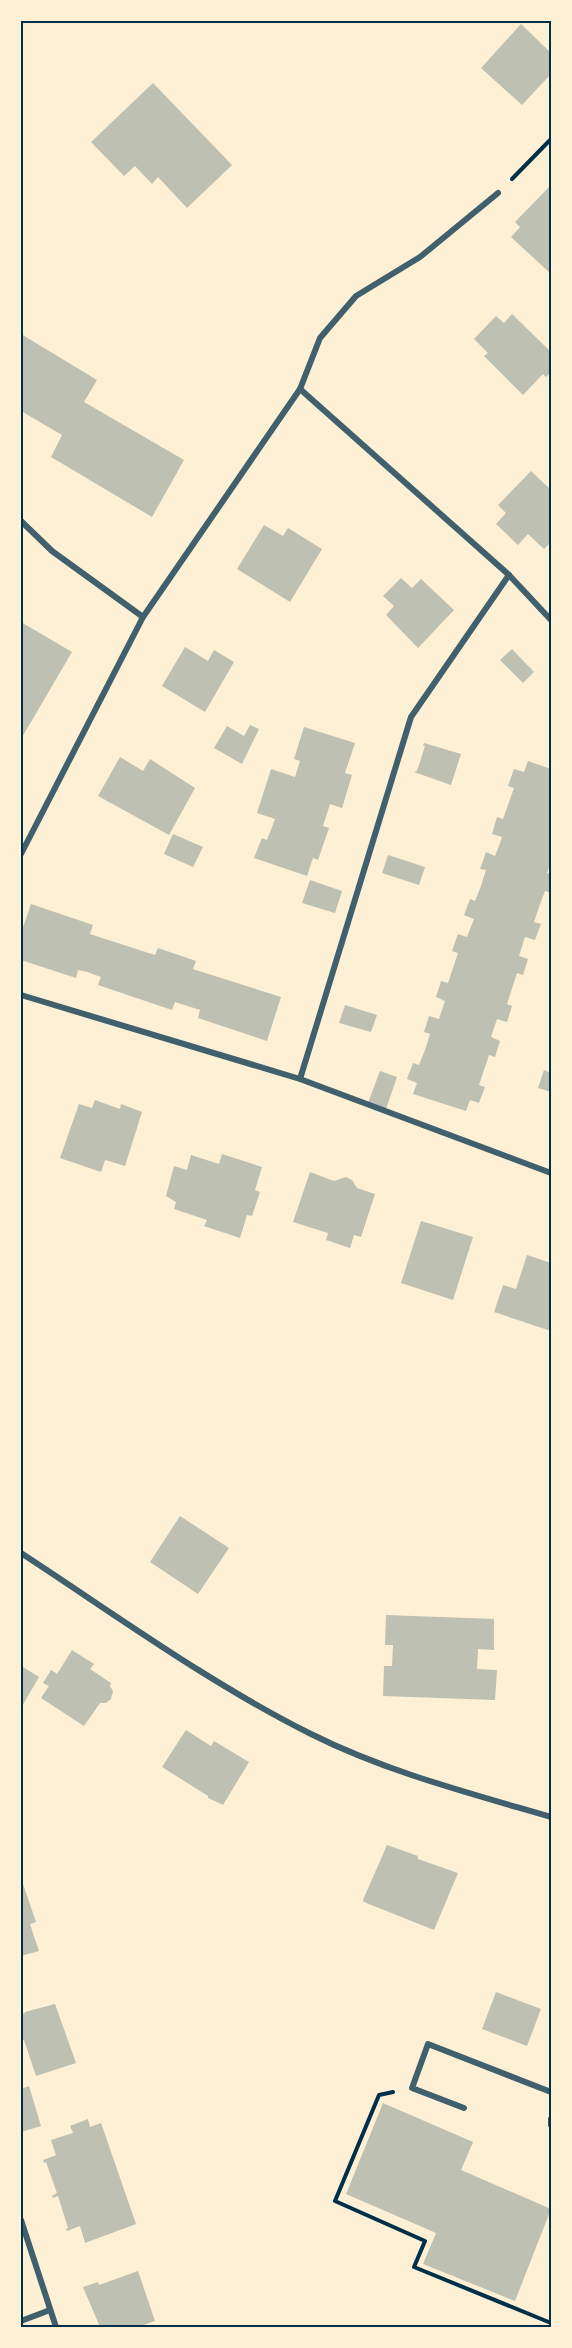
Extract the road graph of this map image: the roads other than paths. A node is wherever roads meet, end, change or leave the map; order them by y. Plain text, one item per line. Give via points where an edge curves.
1 (498, 193) road end
2 (300, 389) junction
3 (21, 521) edge
4 (509, 575) junction
5 (143, 617) junction
6 (551, 620) edge
7 (21, 854) edge
8 (21, 995) edge
9 (300, 1079) junction
10 (551, 1173) edge
11 (21, 1553) edge
12 (551, 1817) edge
13 (551, 2092) edge
14 (464, 2108) dead end
15 (551, 2119) edge
16 (551, 2125) edge
17 (21, 2220) edge
18 (50, 2310) junction
19 (21, 2320) edge
20 (56, 2327) edge

1 - 2 street via 420,256 356,296 320,338
2 - 4 street
2 - 5 street
3 - 5 street via 52,551
4 - 6 street
4 - 9 street via 411,717
5 - 7 street
8 - 9 street
9 - 10 street
11 - 12 street via 206,1674 311,1734 414,1777
13 - 14 street via 428,2044 412,2088
15 - 16 street
17 - 18 street
18 - 19 street
18 - 20 street

